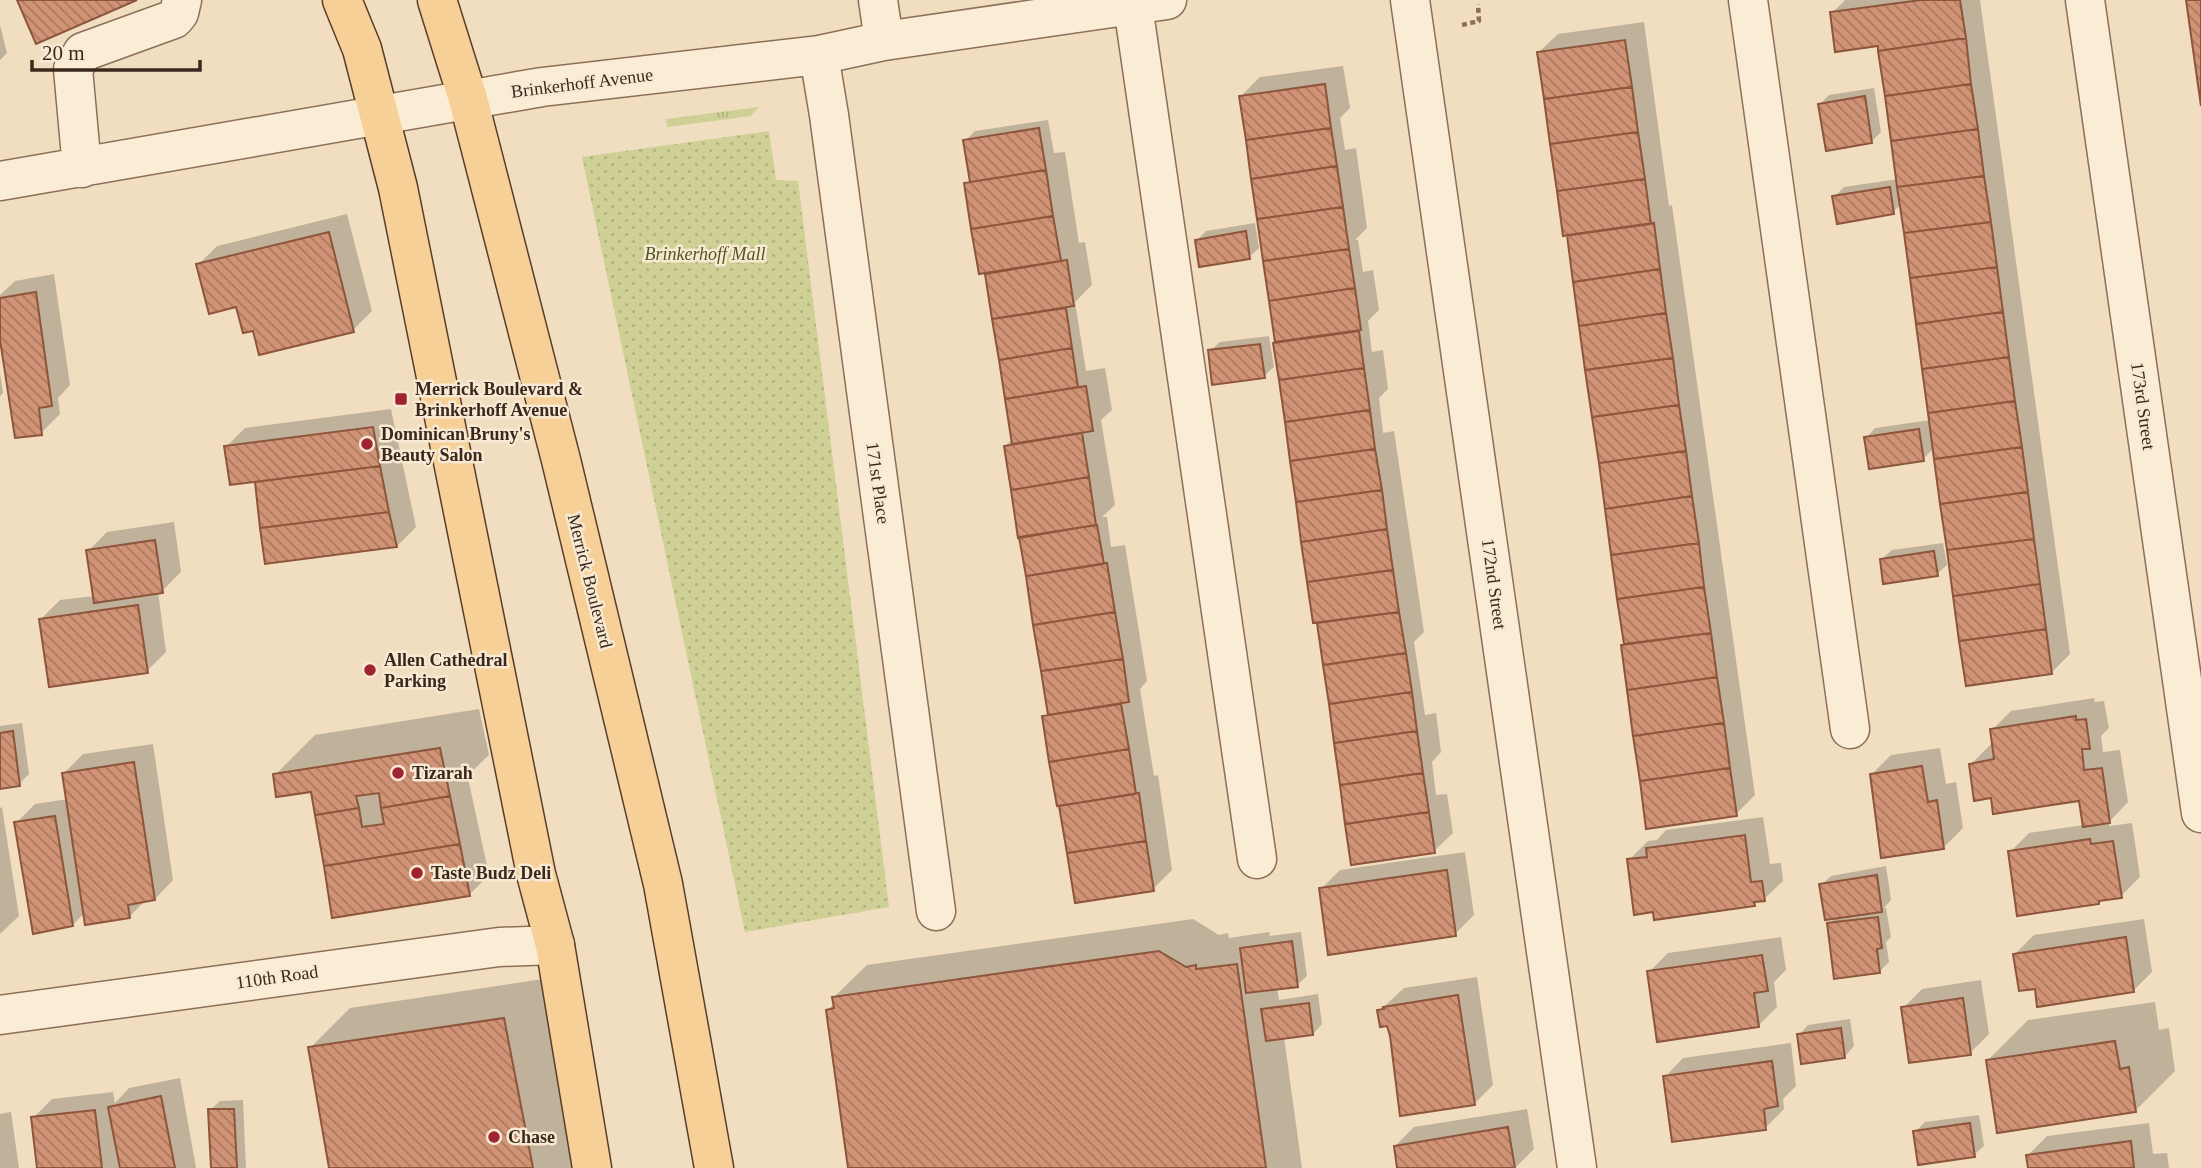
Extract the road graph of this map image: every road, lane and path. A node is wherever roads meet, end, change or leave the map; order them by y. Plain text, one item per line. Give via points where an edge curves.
1 (182, 0) edge
2 (342, 0) edge
3 (437, 0) edge
4 (878, 0) edge
5 (1410, 0) edge
6 (1748, 0) edge
7 (2085, 0) edge
8 (1150, 3) edge
9 (1478, 4) dead end
10 (1461, 26) dead end
11 (884, 41) junction
12 (819, 55) junction
13 (468, 99) junction
14 (379, 115) junction
15 (82, 168) junction
16 (0, 181) edge
17 (1850, 729) dead end
18 (2201, 813) edge
19 (1257, 859) dead end
20 (936, 911) dead end
21 (555, 945) junction
22 (0, 1015) edge
23 (592, 1168) edge
24 (714, 1168) edge
25 (1577, 1168) edge

1 - 15 street via 174,19 83,52 77,59 73,69
2 - 14 main road via 362,49
3 - 13 main road, Merrick Boulevard
4 - 11 street
5 - 25 street, 172nd Street
6 - 17 street
7 - 18 street, 173rd Street
8 - 11 street, Brinkerhoff Avenue
8 - 19 street
9 - 10 path via 1479,20
11 - 12 street, Brinkerhoff Avenue
12 - 13 street, Brinkerhoff Avenue
12 - 20 street, 171st Place
13 - 14 street, Brinkerhoff Avenue
13 - 24 main road, Merrick Boulevard via 663,884
14 - 15 street, Brinkerhoff Avenue
14 - 21 main road via 436,369 536,874
15 - 16 street, Brinkerhoff Avenue
21 - 22 street, 110th Road via 499,947
21 - 23 main road

